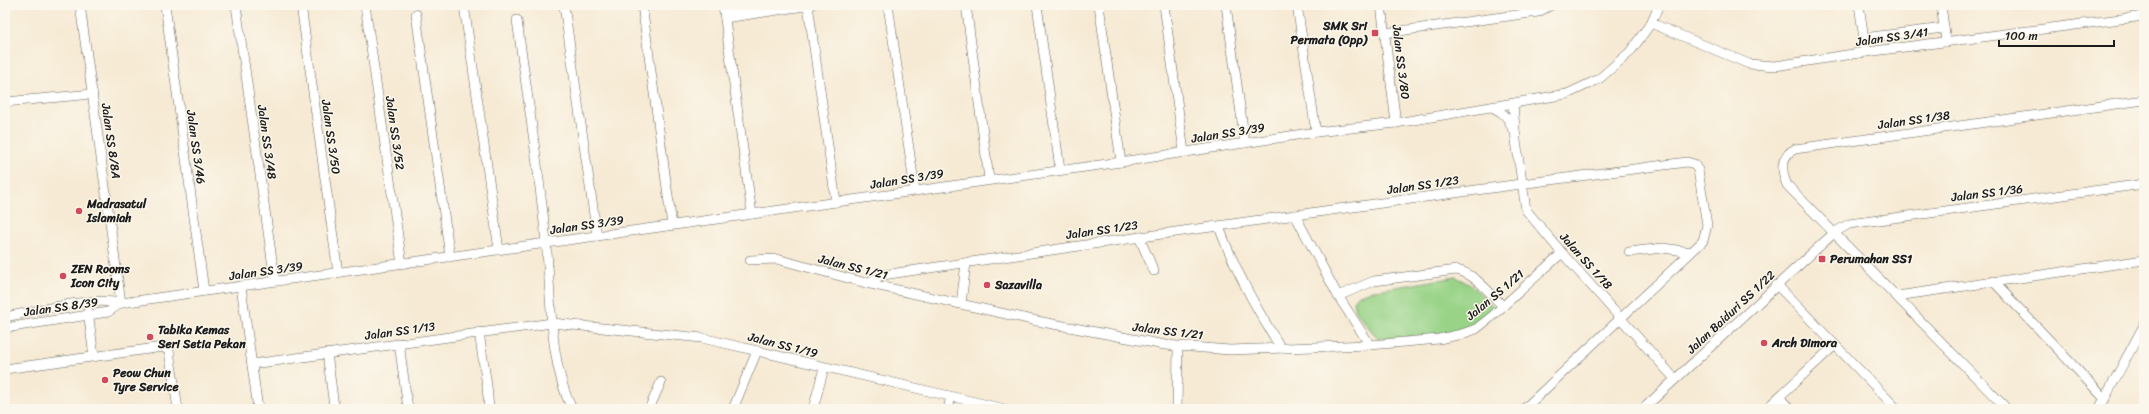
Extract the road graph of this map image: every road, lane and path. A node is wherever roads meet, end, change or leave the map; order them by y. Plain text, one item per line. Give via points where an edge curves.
1 (80, 5) edge
2 (165, 5) edge
3 (236, 5) edge
4 (301, 5) edge
5 (365, 5) edge
6 (464, 5) edge
7 (564, 5) edge
8 (642, 5) edge
9 (757, 5) edge
10 (810, 5) edge
11 (888, 5) edge
12 (966, 5) edge
13 (1037, 5) edge
14 (1099, 5) edge
15 (1164, 5) edge
16 (1226, 5) edge
17 (1297, 5) edge
18 (1381, 5) edge
19 (1550, 5) edge
20 (1658, 5) edge
21 (1859, 5) edge
22 (1941, 5) edge
23 (724, 11) edge
24 (416, 14) dead end
25 (2144, 16) edge
26 (517, 20) dead end
27 (1651, 23) junction
28 (1944, 28) junction
29 (1385, 33) junction
30 (1863, 38) junction
31 (1946, 42) junction
32 (1866, 52) junction
33 (93, 94) junction
34 (2144, 100) edge
35 (5, 102) edge
36 (1513, 104) junction
37 (1492, 107) junction
38 (1396, 122) junction
39 (1316, 132) junction
40 (1516, 141) junction
41 (1245, 143) junction
42 (1184, 152) junction
43 (1121, 162) junction
44 (1060, 170) junction
45 (989, 179) junction
46 (1521, 183) junction
47 (2144, 184) edge
48 (915, 190) junction
49 (836, 202) junction
50 (752, 214) junction
51 (1295, 215) junction
52 (672, 225) junction
53 (1219, 227) junction
54 (1835, 232) junction
55 (597, 236) junction
56 (1139, 237) junction
57 (546, 243) junction
58 (499, 250) junction
59 (1629, 252) dead end
60 (1691, 252) junction
61 (1562, 253) junction
62 (450, 257) junction
63 (750, 260) dead end
64 (2144, 260) edge
65 (966, 263) junction
66 (402, 264) junction
67 (1154, 271) dead end
68 (338, 272) junction
69 (1993, 281) junction
70 (275, 282) junction
71 (866, 283) junction
72 (1777, 285) junction
73 (241, 286) junction
74 (204, 292) junction
75 (1338, 296) junction
76 (1897, 296) junction
77 (86, 303) junction
78 (121, 303) junction
79 (961, 304) junction
80 (1503, 306) junction
81 (88, 315) junction
82 (5, 317) edge
83 (1622, 318) junction
84 (552, 323) junction
85 (2144, 325) edge
86 (5, 328) edge
87 (479, 332) junction
88 (399, 343) junction
89 (1370, 345) junction
90 (1835, 345) junction
91 (1178, 347) junction
92 (1281, 348) junction
93 (757, 351) junction
94 (327, 354) junction
95 (94, 357) junction
96 (252, 364) junction
97 (824, 368) junction
98 (5, 369) edge
99 (1675, 379) junction
100 (661, 382) dead end
101 (951, 397) junction
102 (1779, 397) junction
103 (2105, 398) junction
104 (334, 407) dead end
105 (987, 407) edge
106 (178, 409) edge
107 (258, 409) edge
108 (408, 409) edge
109 (489, 409) edge
110 (572, 409) edge
111 (649, 409) edge
112 (733, 409) edge
113 (813, 409) edge
114 (948, 409) edge
115 (1005, 409) edge
116 (1177, 409) edge
117 (1524, 409) edge
118 (1643, 409) edge
119 (1766, 409) edge
120 (1790, 409) edge
121 (1897, 409) edge
122 (2007, 409) edge
123 (2099, 409) edge

1 - 33 street, Jalan SS 8/8A
2 - 74 street, Jalan SS 3/46
3 - 70 street, Jalan SS 3/48
4 - 68 street, Jalan SS 3/50
5 - 66 street, Jalan SS 3/52
6 - 58 street
7 - 55 street
8 - 52 street
9 - 23 street
10 - 23 street
10 - 49 street
11 - 48 street
12 - 45 street
13 - 44 street
14 - 43 street
15 - 42 street
16 - 41 street
17 - 39 street
18 - 29 street, Jalan SS 3/80
19 - 29 street via 1538,12
20 - 27 street, Jalan SS 3/39
21 - 30 street
22 - 28 street
23 - 50 street
24 - 62 street
25 - 31 street, Jalan SS 3/41
26 - 57 street
27 - 32 street, Jalan SS 3/41 via 1749,64 1775,66
27 - 36 street, Jalan SS 3/39 via 1630,52 1586,86 1567,94
28 - 30 street
28 - 31 street
29 - 38 street, Jalan SS 3/80
30 - 32 street
31 - 32 street, Jalan SS 3/41
33 - 35 street
33 - 78 street, Jalan SS 8/8A
34 - 54 street, Jalan SS 1/38 via 1795,149 1787,153 1783,168 1783,177 1787,185
36 - 37 street, Jalan SS 3/39
36 - 40 street, Jalan SS 1/18
37 - 38 street, Jalan SS 3/39
37 - 40 street, Jalan SS 1/18 via 1507,117
38 - 39 street, Jalan SS 3/39
39 - 41 street, Jalan SS 3/39
40 - 46 street, Jalan SS 1/18
41 - 42 street, Jalan SS 3/39
42 - 43 street, Jalan SS 3/39
43 - 44 street, Jalan SS 3/39
44 - 45 street, Jalan SS 3/39
45 - 48 street, Jalan SS 3/39
46 - 51 street, Jalan SS 1/23
46 - 60 street, Jalan SS 1/23 via 1687,162 1694,164 1698,170 1707,225 1703,241
46 - 61 street, Jalan SS 1/18 via 1526,210
47 - 54 street, Jalan SS 1/36 via 1872,220 1849,224
48 - 49 street, Jalan SS 3/39
49 - 50 street, Jalan SS 3/39
50 - 52 street, Jalan SS 3/39
51 - 53 street, Jalan SS 1/23
51 - 75 street
52 - 55 street, Jalan SS 3/39
53 - 56 street, Jalan SS 1/23
53 - 92 street via 1237,272
54 - 72 street, Jalan Baiduri SS 1/22
54 - 76 street
55 - 57 street, Jalan SS 3/39
56 - 65 street, Jalan SS 1/23
56 - 67 street
57 - 58 street, Jalan SS 3/39
57 - 84 street
58 - 62 street, Jalan SS 3/39
59 - 60 street via 1663,248
60 - 83 street, Jalan SS 1/23
61 - 80 street, Jalan SS 1/21
61 - 83 street, Jalan SS 1/18
62 - 66 street, Jalan SS 3/39
63 - 71 street, Jalan SS 1/21 via 777,259
64 - 69 street
65 - 71 street, Jalan SS 1/23 via 883,276
65 - 79 street
66 - 68 street, Jalan SS 3/39
68 - 70 street, Jalan SS 3/39
69 - 76 street
69 - 103 street
70 - 73 street, Jalan SS 3/39
71 - 79 street, Jalan SS 1/21
72 - 90 street
72 - 99 street, Jalan Baiduri SS 1/22
73 - 74 street, Jalan SS 3/39
73 - 96 street
74 - 78 street, Jalan SS 3/39
75 - 80 street via 1374,282 1456,270 1473,277
75 - 89 street
76 - 122 street
77 - 78 street, Jalan SS 8/39 via 106,300
77 - 81 street
77 - 82 street, Jalan SS 8/39
78 - 81 street, Jalan SS 8/39 via 108,312
79 - 91 street, Jalan SS 1/21
80 - 89 street, Jalan SS 1/21 via 1476,329 1462,334 1438,339
81 - 86 street, Jalan SS 8/39
81 - 95 street
83 - 99 street, Jalan SS 1/18
83 - 117 street, Jalan SS 1/23
84 - 87 street, Jalan SS 1/13
84 - 93 street, Jalan SS 1/19 via 702,338
84 - 110 street via 561,382
85 - 103 street
87 - 88 street, Jalan SS 1/13
87 - 109 street
88 - 94 street, Jalan SS 1/13
88 - 108 street
89 - 92 street, Jalan SS 1/21
90 - 102 street
90 - 121 street
91 - 92 street, Jalan SS 1/21 via 1230,350
91 - 116 street
93 - 97 street, Jalan SS 1/19
93 - 112 street
94 - 96 street, Jalan SS 1/13
94 - 104 street
95 - 98 street
95 - 106 street via 163,347 167,349
96 - 107 street
97 - 101 street, Jalan SS 1/19
97 - 113 street
99 - 118 street, Jalan Baiduri SS 1/22
100 - 111 street
101 - 105 street, Jalan SS 1/19
101 - 114 street
102 - 119 street
102 - 120 street
103 - 123 street
105 - 115 street, Jalan SS 1/19

